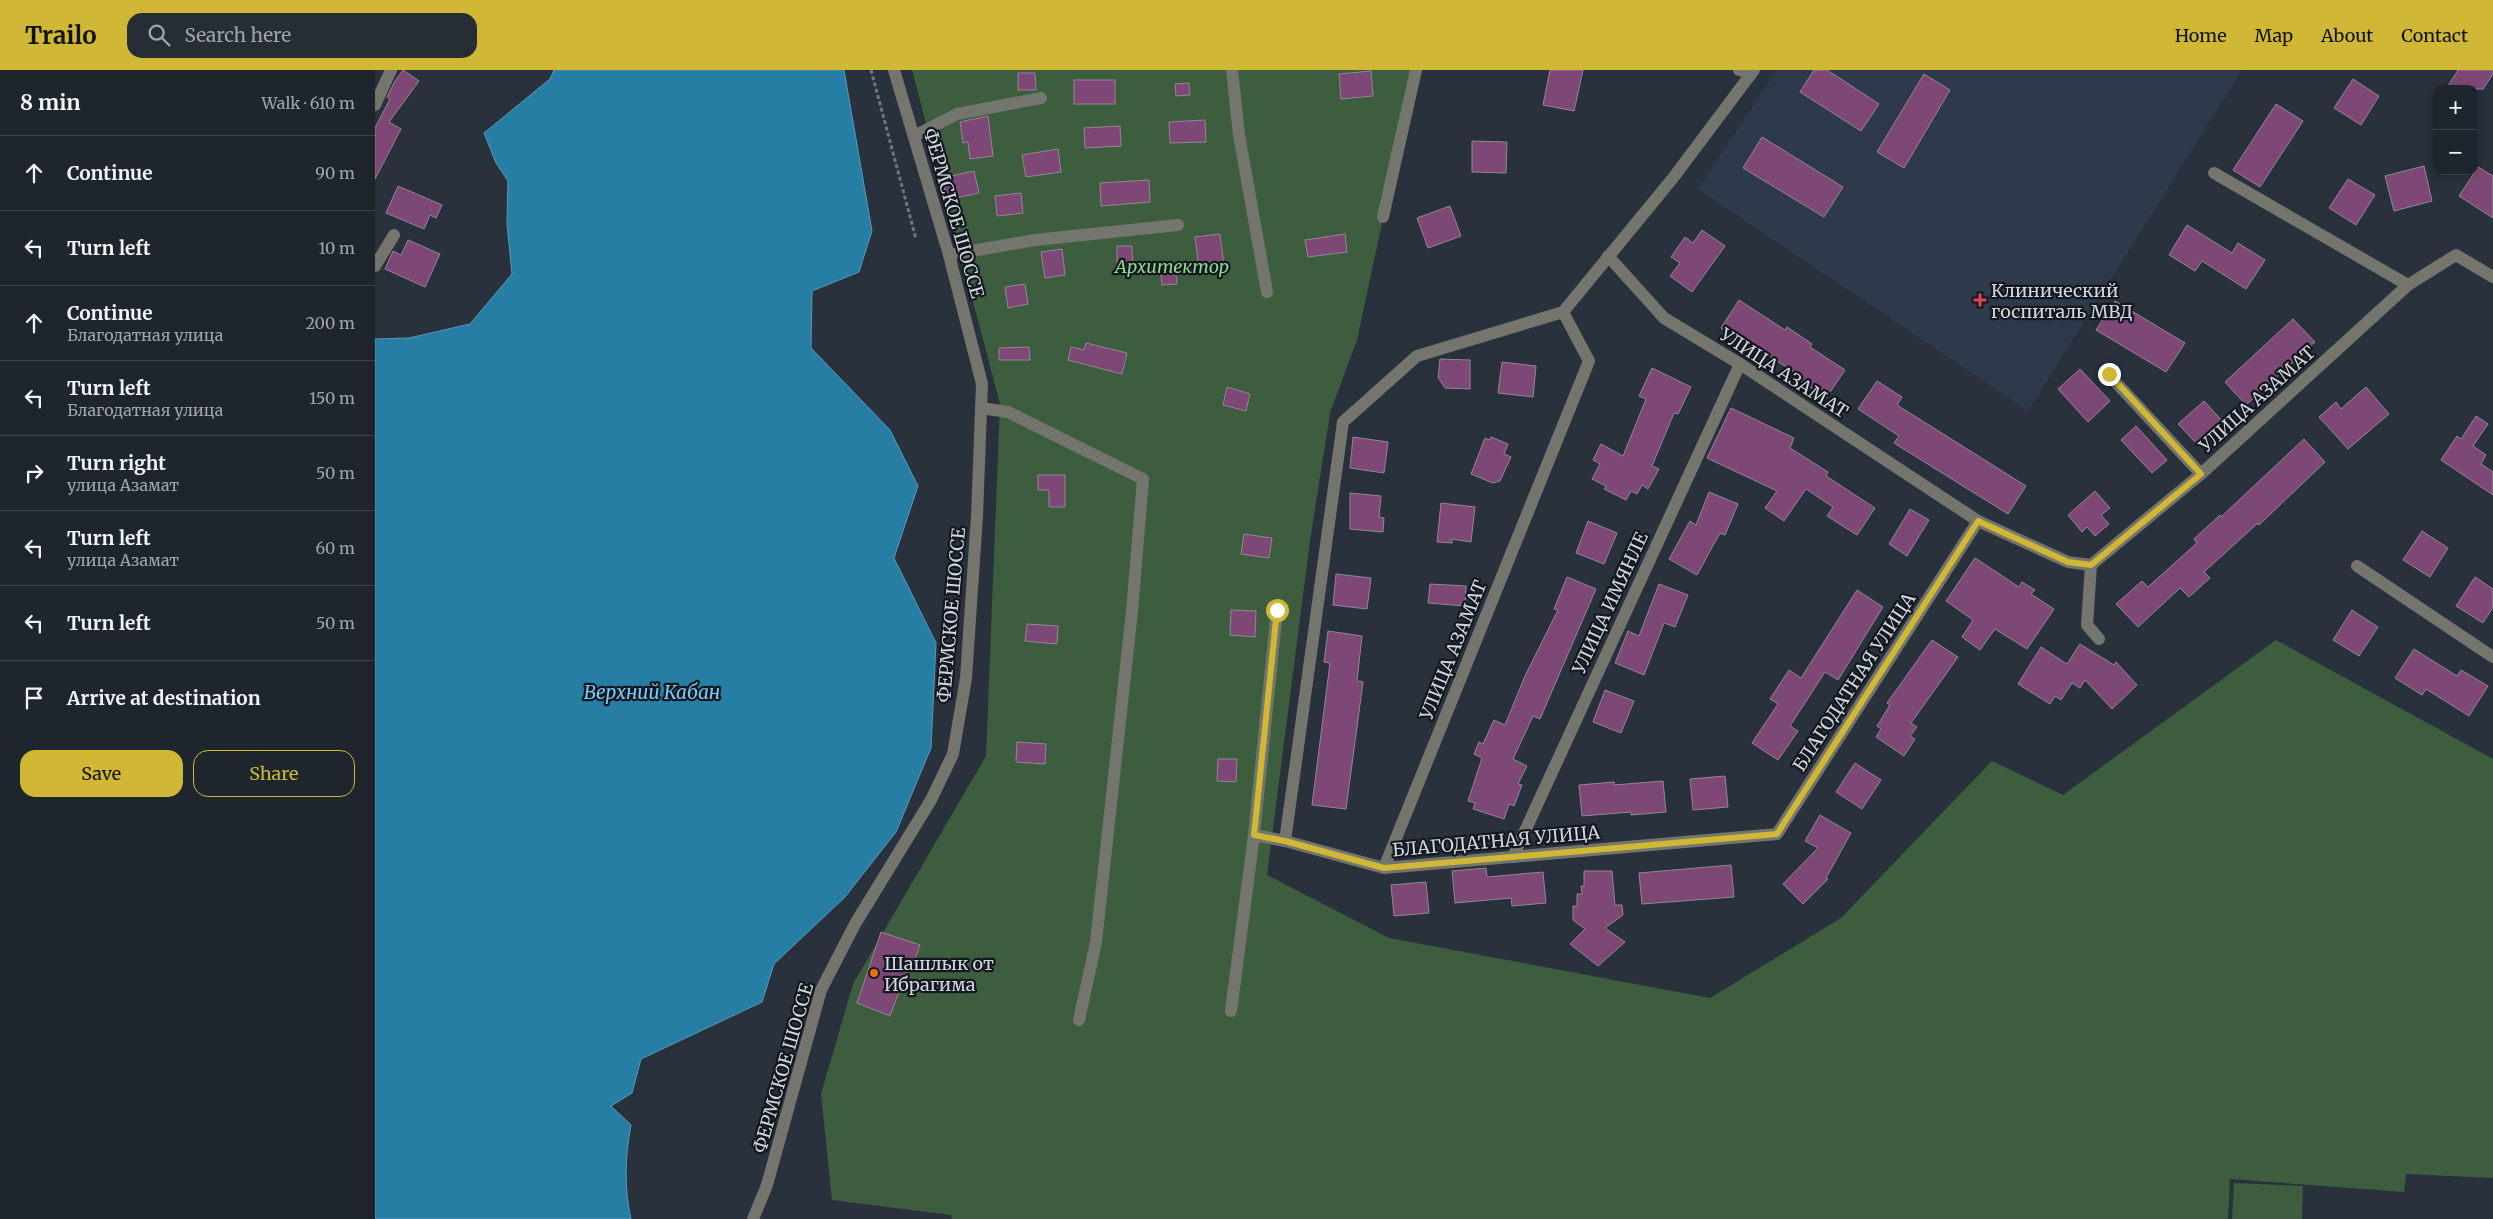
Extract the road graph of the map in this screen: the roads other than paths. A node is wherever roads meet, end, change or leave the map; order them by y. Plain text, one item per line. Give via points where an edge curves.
1 (391, 70) edge
2 (894, 70) edge
3 (1232, 70) edge
4 (1416, 70) edge
5 (1739, 70) edge
6 (1753, 71) edge
7 (1041, 98) dead end
8 (375, 105) edge
9 (913, 136) junction
10 (2214, 173) dead end
11 (1383, 217) dead end
12 (1178, 225) dead end
13 (394, 235) dead end
14 (949, 255) junction
15 (1608, 256) junction
16 (375, 266) edge
17 (2493, 276) edge
18 (2408, 285) junction
19 (1267, 292) dead end
20 (1563, 312) junction
21 (1740, 364) junction
22 (2109, 374) dead end
23 (981, 408) junction
24 (2201, 474) junction
25 (1978, 521) junction
26 (2091, 565) junction
27 (2357, 566) dead end
28 (1277, 610) dead end
29 (2099, 639) dead end
30 (2493, 657) edge
31 (1254, 835) junction
32 (1285, 841) junction
33 (1513, 857) junction
34 (1384, 868) junction
35 (1231, 1011) dead end
36 (1079, 1020) dead end
37 (753, 1219) edge

1 - 8 street
2 - 9 street, ФЕРМСКОЕ ШОССЕ
3 - 19 street via 1238,126
4 - 11 street
5 - 6 street
6 - 15 street via 1673,178
7 - 9 street via 957,114
9 - 14 street, ФЕРМСКОЕ ШОССЕ
10 - 18 street
12 - 14 street via 1035,240
13 - 16 street
14 - 23 street, ФЕРМСКОЕ ШОССЕ via 982,384
15 - 20 street
15 - 21 street, УЛИЦА АЗАМАТ via 1664,318
17 - 18 street, УЛИЦА АЗАМАТ via 2457,255
18 - 24 street, УЛИЦА АЗАМАТ
20 - 32 street via 1417,356 1343,422
20 - 34 street, УЛИЦА АЗАМАТ via 1589,360
21 - 25 street, УЛИЦА АЗАМАТ
21 - 33 street, УЛИЦА ИМЯНЛЕ
22 - 24 street
23 - 36 street via 1008,412 1143,479 1132,611 1095,942
23 - 37 street, ФЕРМСКОЕ ШОССЕ via 966,678 953,754 931,800 855,924 821,990 767,1185
24 - 26 street, УЛИЦА АЗАМАТ
25 - 26 street, УЛИЦА АЗАМАТ via 2068,562
25 - 33 street, БЛАГОДАТНАЯ УЛИЦА via 1777,834
26 - 29 street via 2087,625
27 - 30 street
28 - 31 street
31 - 32 street, БЛАГОДАТНАЯ УЛИЦА
31 - 35 street
32 - 34 street, БЛАГОДАТНАЯ УЛИЦА
33 - 34 street, БЛАГОДАТНАЯ УЛИЦА

